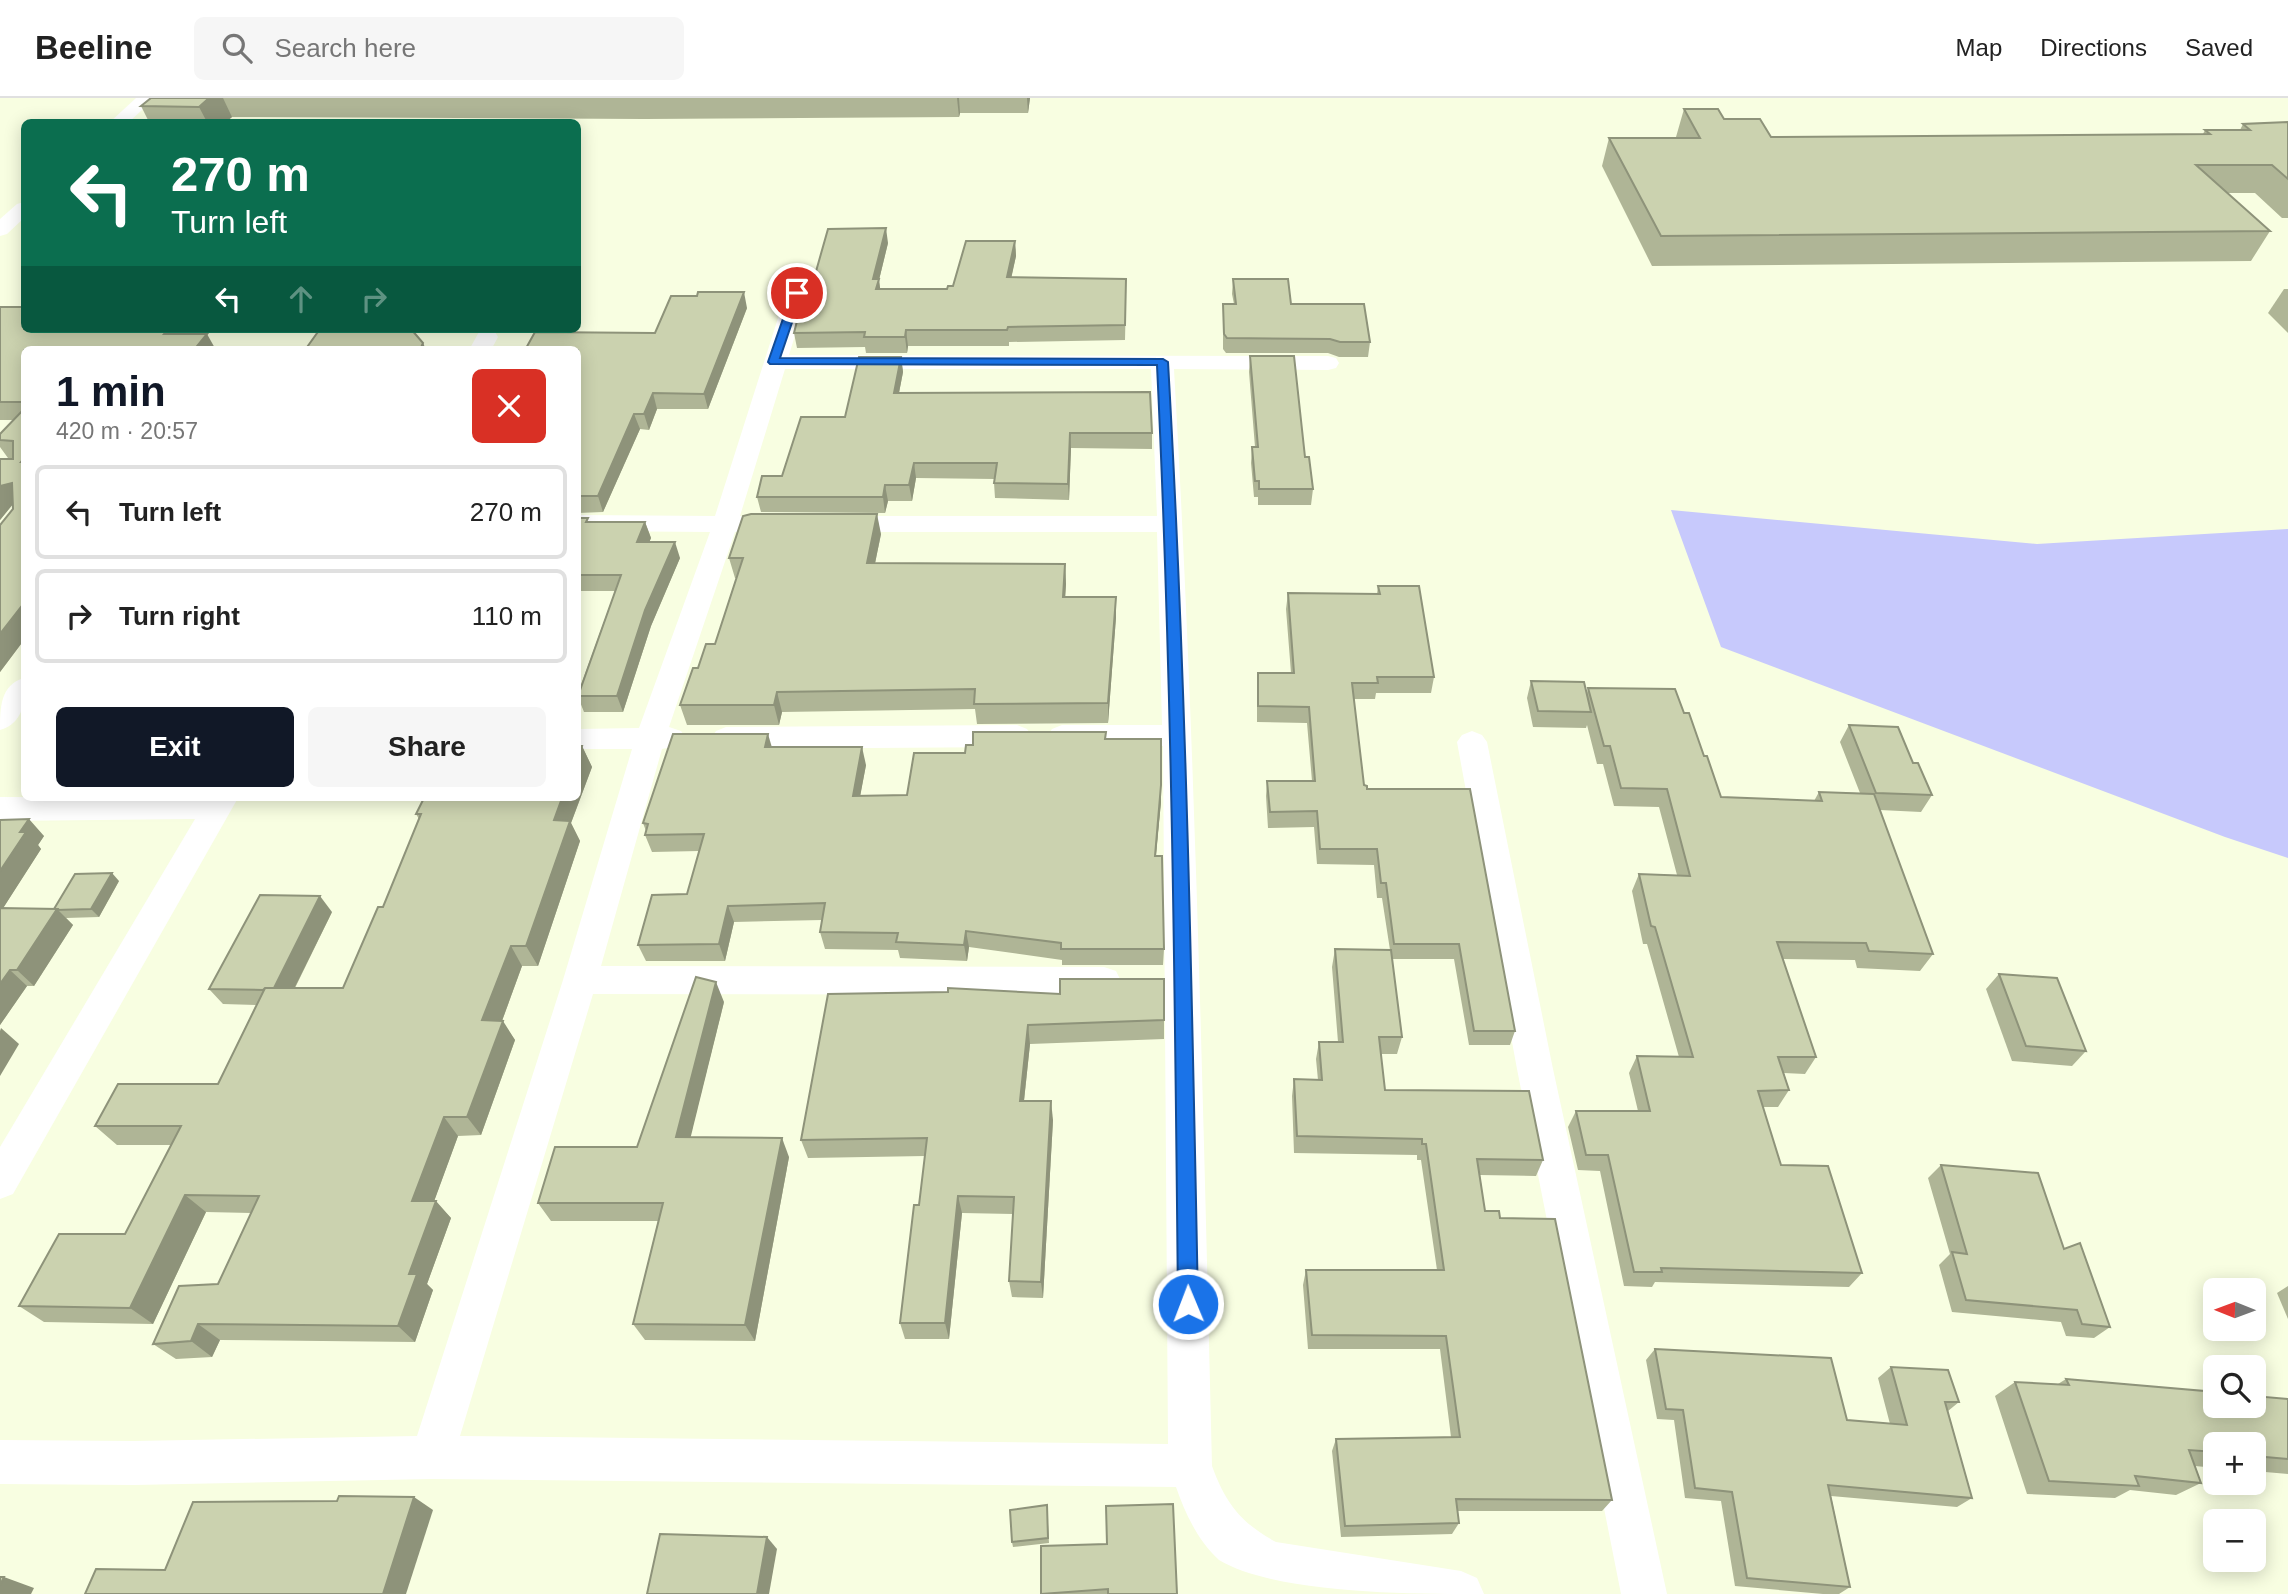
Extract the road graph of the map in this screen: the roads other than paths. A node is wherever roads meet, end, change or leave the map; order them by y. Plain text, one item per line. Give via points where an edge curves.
1 (146, 98) edge
2 (122, 119) edge
3 (21, 211) edge
4 (0, 230) edge
5 (797, 293) dead end
6 (774, 362) junction
7 (1163, 362) junction
8 (1328, 363) dead end
9 (581, 523) edge
10 (725, 524) junction
11 (766, 524) edge
12 (808, 524) edge
13 (1171, 524) junction
14 (21, 692) edge
15 (0, 720) edge
16 (1177, 735) junction
17 (650, 738) junction
18 (581, 739) edge
19 (1472, 742) dead end
20 (220, 803) edge
21 (0, 809) edge
22 (580, 980) junction
23 (1156, 982) junction
24 (0, 1182) edge
25 (432, 1457) junction
26 (0, 1462) edge
27 (1190, 1466) junction
28 (1461, 1594) edge
29 (1644, 1594) edge

1 - 2 street
3 - 4 street
5 - 6 street
6 - 7 street
6 - 10 street
7 - 8 street
7 - 13 street
9 - 10 street
10 - 11 street
10 - 17 street
12 - 13 street
13 - 16 street
14 - 15 street
16 - 17 street
16 - 23 street
17 - 18 street
17 - 22 street
19 - 29 street
20 - 21 street
20 - 24 street
22 - 23 street
22 - 25 street
23 - 27 street
25 - 26 street
25 - 27 street
27 - 28 street via 1205,1507 1235,1544 1270,1564

